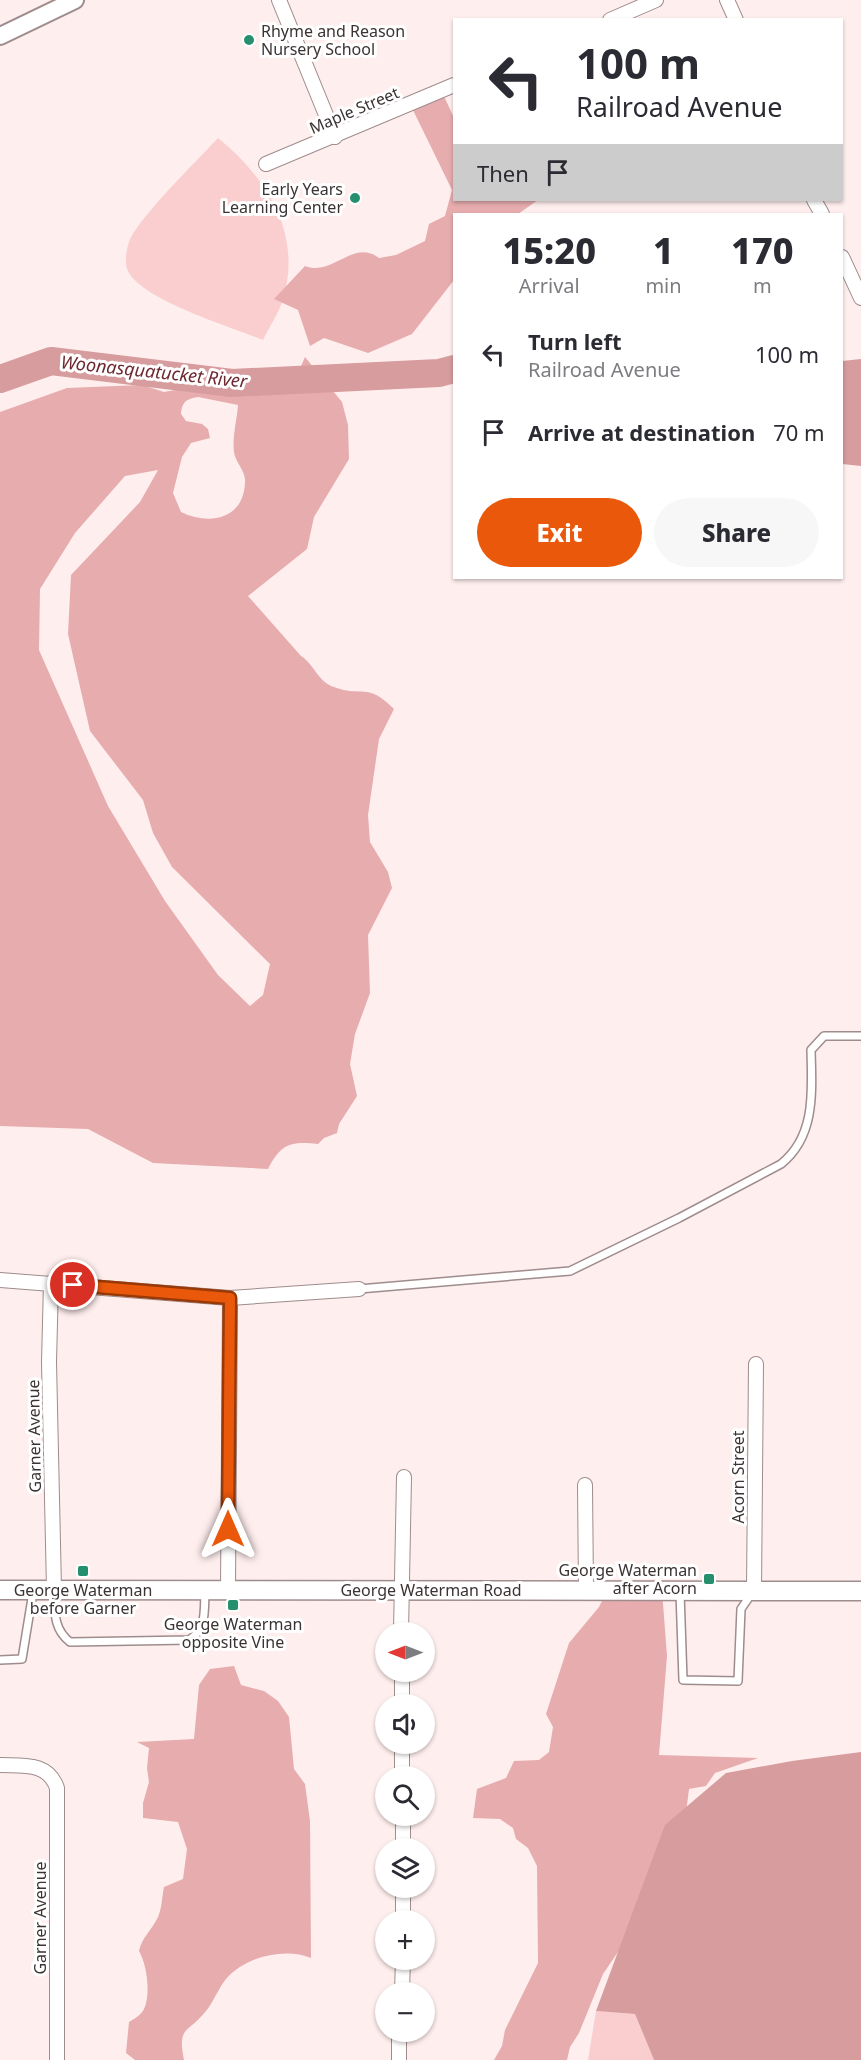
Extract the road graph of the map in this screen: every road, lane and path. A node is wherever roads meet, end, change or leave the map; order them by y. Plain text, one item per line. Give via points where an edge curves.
1 (75, 0) edge
2 (279, 0) edge
3 (656, 0) edge
4 (727, 0) edge
5 (615, 18) edge
6 (735, 18) edge
7 (0, 36) edge
8 (453, 86) edge
9 (336, 136) junction
10 (266, 164) dead end
11 (843, 259) edge
12 (861, 298) edge
13 (861, 1036) edge
14 (0, 1280) edge
15 (51, 1283) junction
16 (358, 1289) joint
17 (230, 1298) junction
18 (756, 1364) dead end
19 (404, 1478) dead end
20 (585, 1485) dead end
21 (54, 1589) junction
22 (401, 1589) junction
23 (586, 1589) junction
24 (0, 1590) edge
25 (33, 1590) junction
26 (205, 1590) junction
27 (680, 1590) junction
28 (228, 1591) junction
29 (754, 1591) junction
30 (861, 1591) edge
31 (401, 1622) edge
32 (0, 1660) edge
33 (0, 1765) edge
34 (399, 2042) edge
35 (57, 2060) edge
36 (399, 2060) edge

1 - 7 street
2 - 9 street
3 - 5 street
4 - 6 street
8 - 9 street, Maple Street
9 - 10 street, Maple Street
11 - 12 street
13 - 16 lane via 824,1036 811,1050 810,1114 794,1153 781,1164 679,1218 570,1271
14 - 15 street
15 - 17 street
15 - 21 street, Garner Avenue
16 - 17 street
17 - 28 street
18 - 29 street, Acorn Street
19 - 22 street
20 - 23 street
21 - 25 main road, George Waterman Road
21 - 26 main road, George Waterman Road
21 - 26 lane via 56,1625 69,1642 189,1640 198,1635 203,1625
22 - 23 main road, George Waterman Road
22 - 28 main road, George Waterman Road
22 - 31 street
23 - 27 main road, George Waterman Road
24 - 25 main road, George Waterman Road
25 - 32 lane via 22,1659
26 - 28 main road, George Waterman Road
27 - 29 main road, George Waterman Road
27 - 29 lane via 683,1680 738,1681 741,1609
29 - 30 main road, George Waterman Road
33 - 35 street, Garner Avenue via 45,1769 57,1788
34 - 36 street

